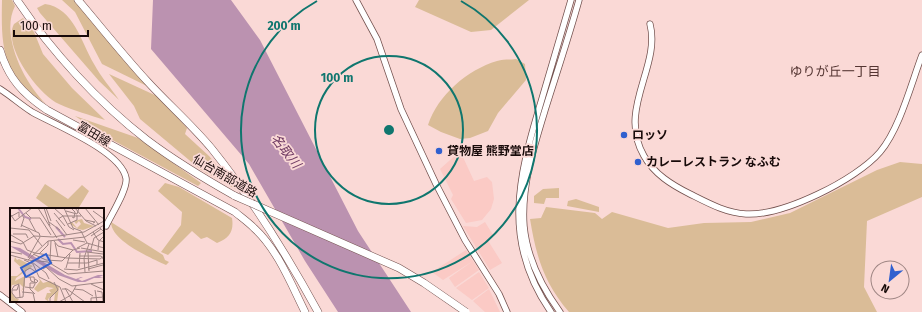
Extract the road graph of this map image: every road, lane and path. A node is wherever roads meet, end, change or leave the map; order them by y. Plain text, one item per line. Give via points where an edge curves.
1 (17, 0) edge
2 (78, 0) edge
3 (356, 0) edge
4 (571, 0) edge
5 (579, 0) edge
6 (650, 24) dead end
7 (0, 50) edge
8 (922, 55) edge
9 (0, 89) edge
10 (106, 226) dead end
11 (0, 295) edge
12 (22, 312) edge
13 (305, 312) edge
14 (318, 312) edge
15 (466, 312) edge
16 (507, 312) edge
17 (552, 312) edge
18 (560, 312) edge

1 - 15 highway, 仙台南部道路, bridge via 42,35 77,74 148,141 235,196 399,268
2 - 14 highway via 148,82 216,154 246,194 297,273
3 - 16 street via 377,39 401,109 433,178
4 - 17 street via 525,158 518,204 518,228 528,270
5 - 18 street via 537,136 524,205 524,227 534,266 547,294
6 - 8 street via 652,42 635,114 636,132 644,156 659,175 686,192 716,207 744,214 786,208 850,177 867,165 881,151 894,129
7 - 13 highway via 16,83 27,96 47,110 235,212 255,228 288,278
9 - 10 street, 富田線 via 30,111 104,151 124,172 125,187
11 - 12 street

